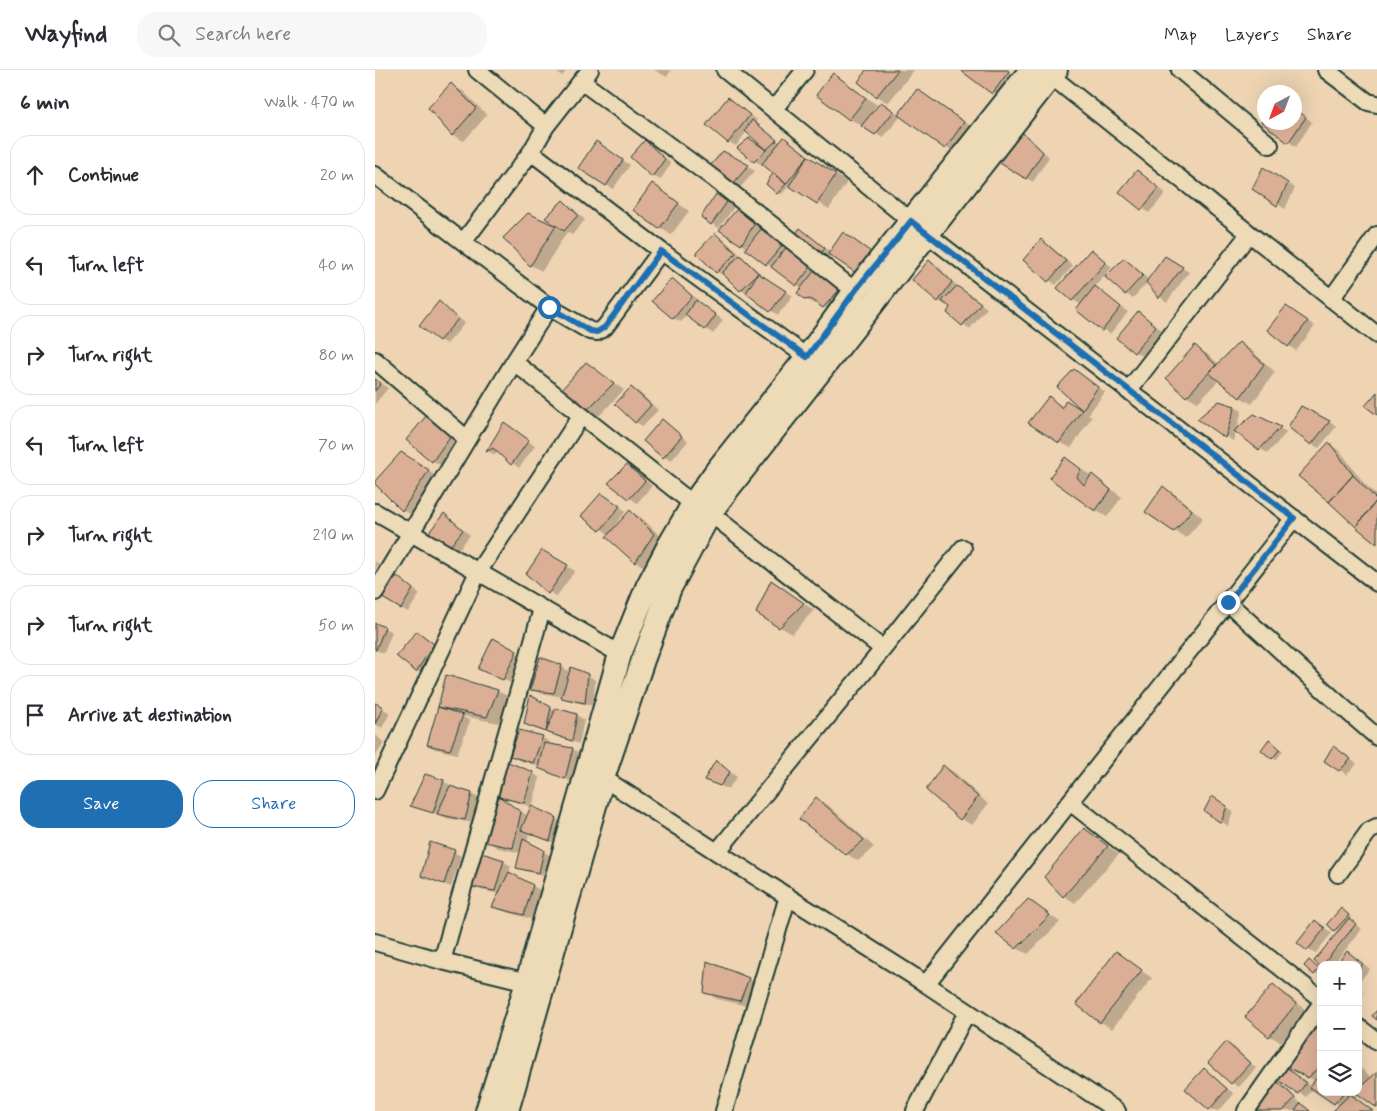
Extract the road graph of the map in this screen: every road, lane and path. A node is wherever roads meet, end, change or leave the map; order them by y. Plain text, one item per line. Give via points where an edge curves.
1 (477, 70) edge
2 (725, 70) edge
3 (805, 70) edge
4 (1180, 70) edge
5 (1326, 70) edge
6 (1046, 72) edge
7 (587, 73) edge
8 (1377, 104) edge
9 (773, 110) junction
10 (546, 126) junction
11 (1270, 145) dead end
12 (531, 152) junction
13 (375, 175) edge
14 (919, 228) junction
15 (1249, 234) junction
16 (1377, 235) edge
17 (464, 241) junction
18 (661, 251) junction
19 (855, 291) junction
20 (1331, 299) junction
21 (549, 307) junction
22 (1377, 335) edge
23 (807, 357) junction
24 (375, 360) edge
25 (514, 362) junction
26 (1128, 390) junction
27 (581, 416) junction
28 (467, 440) junction
29 (702, 509) junction
30 (375, 512) edge
31 (1294, 518) junction
32 (411, 533) junction
33 (963, 548) dead end
34 (478, 572) junction
35 (1377, 583) edge
36 (375, 592) edge
37 (1228, 602) junction
38 (542, 609) junction
39 (883, 649) junction
40 (621, 654) junction
41 (1377, 738) edge
42 (603, 778) junction
43 (375, 791) edge
44 (1070, 802) junction
45 (1377, 827) edge
46 (717, 852) junction
47 (1338, 874) dead end
48 (789, 896) junction
49 (375, 942) edge
50 (443, 961) junction
51 (527, 982) junction
52 (927, 984) junction
53 (1317, 996) edge
54 (1320, 1006) edge
55 (967, 1012) junction
56 (1362, 1030) edge
57 (1377, 1041) edge
58 (487, 1111) edge
59 (507, 1111) edge
60 (724, 1111) edge
61 (915, 1111) edge
62 (1117, 1111) edge
63 (1246, 1111) edge

1 - 10 street
2 - 9 street
3 - 9 street
4 - 11 street
5 - 8 street via 1369,102
6 - 14 street
6 - 15 street
7 - 10 street
7 - 19 street
9 - 14 street
10 - 12 street
12 - 17 street
12 - 18 street
13 - 17 street
14 - 19 street
14 - 26 street
14 - 29 street
15 - 20 street
15 - 26 street
16 - 20 street
17 - 21 street
18 - 21 street via 605,327 597,332
18 - 23 street
19 - 23 street
20 - 22 street
21 - 25 street
23 - 29 street via 717,470
24 - 28 street
25 - 27 street
25 - 28 street
26 - 31 street
27 - 29 street
27 - 34 street
28 - 32 street
29 - 39 street
29 - 40 street via 668,547 648,585
29 - 42 street via 670,588
30 - 32 street
31 - 35 street
31 - 37 street
32 - 34 street
32 - 36 street
33 - 39 street
34 - 38 street
34 - 43 street
37 - 41 street
37 - 44 street
38 - 40 street
38 - 50 street
39 - 46 street
40 - 51 street
42 - 46 street
42 - 59 street
44 - 52 street
44 - 53 street
45 - 47 street via 1369,831
46 - 48 street
48 - 52 street
48 - 60 street
49 - 50 street
50 - 51 street
51 - 58 street
52 - 55 street
54 - 63 street
55 - 61 street
55 - 62 street
56 - 57 street

